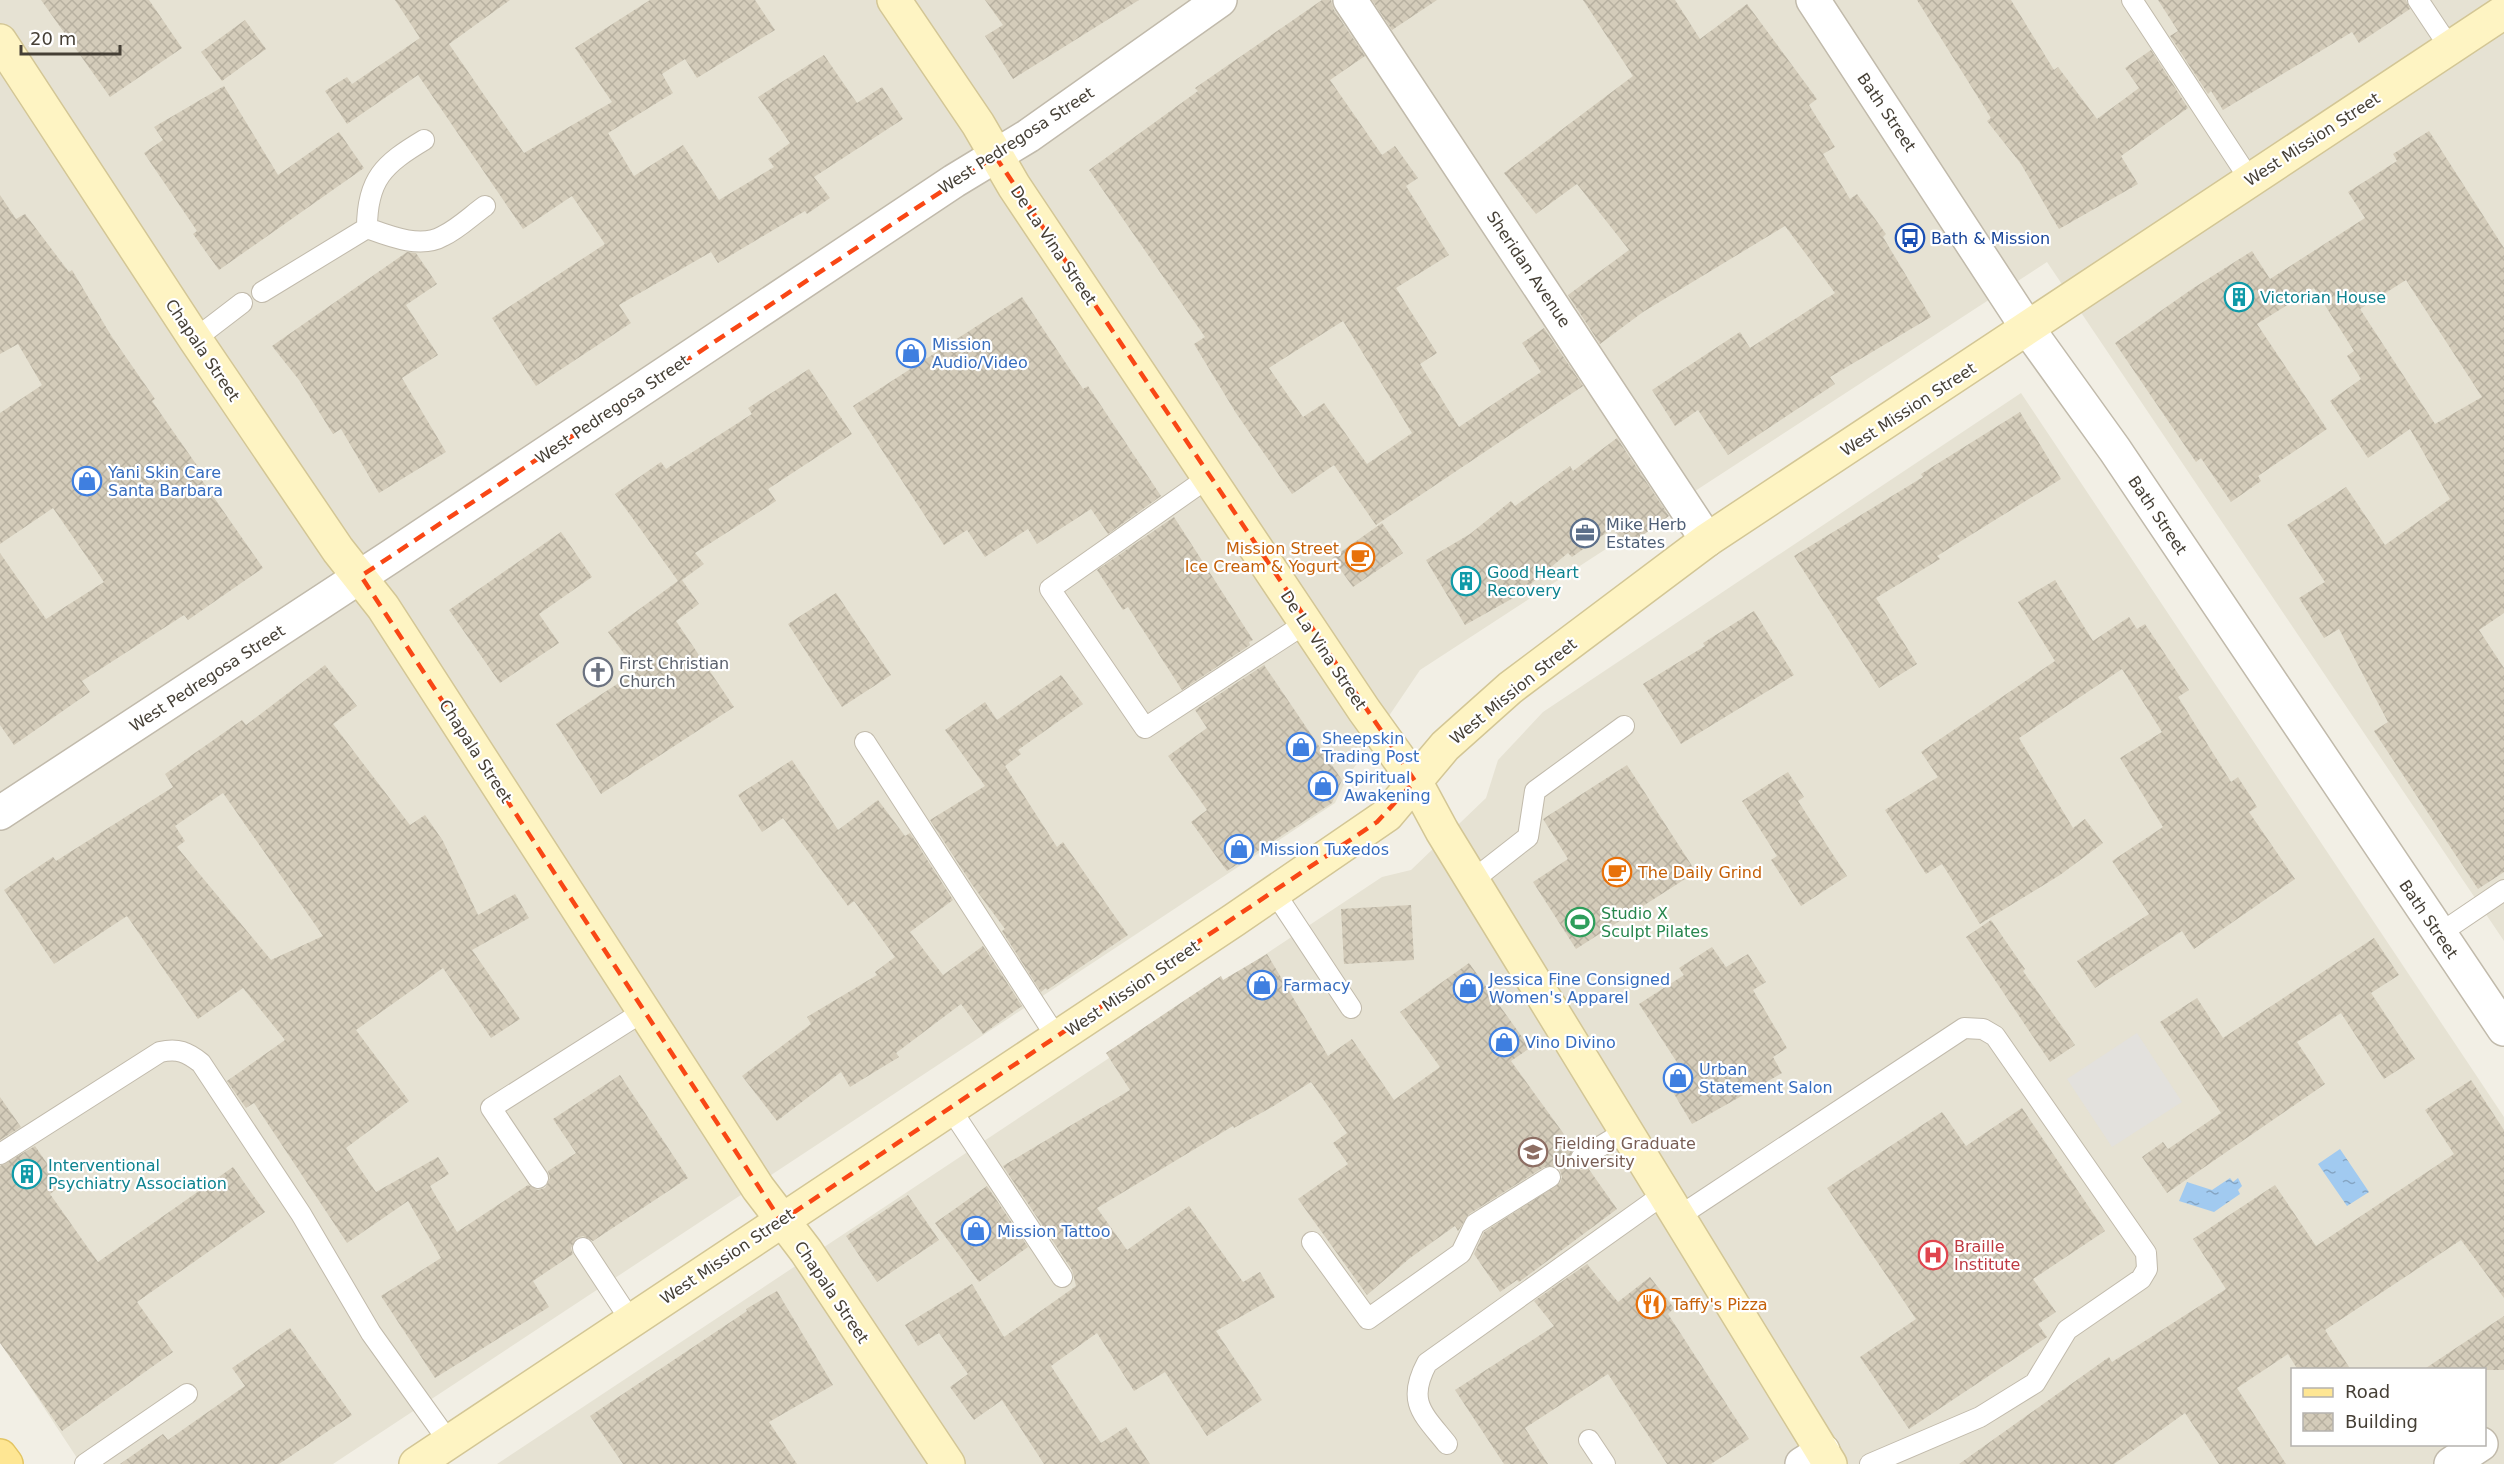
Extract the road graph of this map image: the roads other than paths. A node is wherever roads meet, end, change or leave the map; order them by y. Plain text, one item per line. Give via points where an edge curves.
1 (894, 0) edge
2 (1220, 0) edge
3 (1350, 0) edge
4 (1813, 0) edge
5 (2132, 0) edge
6 (2418, 0) edge
7 (2504, 12) edge
8 (0, 41) edge
9 (2450, 48) junction
10 (424, 140) dead end
11 (995, 156) junction
12 (2250, 180) junction
13 (485, 206) dead end
14 (367, 228) junction
15 (261, 292) dead end
16 (242, 303) dead end
17 (2028, 329) junction
18 (195, 339) junction
19 (1209, 477) junction
20 (1707, 540) junction
21 (360, 576) junction
22 (1306, 623) junction
23 (1624, 726) dead end
24 (865, 742) dead end
25 (1415, 781) junction
26 (0, 813) edge
27 (1473, 880) junction
28 (2504, 890) edge
29 (1275, 893) junction
30 (2439, 934) junction
31 (1351, 1008) dead end
32 (644, 1011) junction
33 (2504, 1029) edge
34 (1058, 1038) junction
35 (950, 1108) junction
36 (1626, 1131) junction
37 (0, 1154) edge
38 (1581, 1158) dead end
39 (1550, 1177) dead end
40 (538, 1178) dead end
41 (1671, 1205) junction
42 (781, 1221) junction
43 (1312, 1242) dead end
44 (583, 1248) dead end
45 (1062, 1277) dead end
46 (631, 1321) junction
47 (187, 1394) dead end
48 (2504, 1429) edge
49 (1589, 1440) dead end
50 (2486, 1441) edge
51 (449, 1442) junction
52 (1448, 1444) dead end
53 (2478, 1446) edge
54 (0, 1456) edge
55 (1818, 1460) edge
56 (6, 1464) edge
57 (85, 1464) edge
58 (416, 1464) edge
59 (948, 1464) edge
60 (1605, 1464) edge
61 (1870, 1464) edge
62 (2451, 1464) edge

1 - 11 street, De La Vina Street via 978,124
2 - 11 street, West Pedregosa Street
3 - 20 street, Sheridan Avenue
4 - 17 street, Bath Street
5 - 12 lane
6 - 9 lane
7 - 9 street, West Mission Street
8 - 18 street, Chapala Street
9 - 12 street, West Mission Street
10 - 14 lane via 394,158 373,188
11 - 19 street, De La Vina Street
11 - 21 street, West Pedregosa Street
12 - 17 street, West Mission Street
13 - 14 lane via 442,238 398,239
14 - 15 lane
16 - 18 lane
17 - 20 street, West Mission Street
17 - 30 street, Bath Street via 2115,450
18 - 21 street, Chapala Street
19 - 22 street, De La Vina Street
19 - 22 lane via 1050,589 1145,729
20 - 25 street, West Mission Street via 1510,688 1445,746
21 - 26 street, West Pedregosa Street
21 - 32 street, Chapala Street
22 - 25 street, De La Vina Street
23 - 27 lane via 1535,791 1528,837
24 - 34 lane
25 - 27 street, De La Vina Street
25 - 29 street, West Mission Street via 1387,815
27 - 36 street, De La Vina Street
28 - 30 lane
29 - 31 lane
29 - 34 street, West Mission Street
30 - 33 street, Bath Street
32 - 40 lane via 491,1108
32 - 42 street, Chapala Street
34 - 35 street, West Mission Street
35 - 42 street, West Mission Street
35 - 45 lane
36 - 38 lane
36 - 41 street, De La Vina Street
37 - 51 lane via 160,1052 187,1052 208,1073 301,1214 371,1333
39 - 43 lane via 1475,1224 1461,1253 1368,1319
41 - 52 lane via 1428,1363 1418,1380 1418,1403
41 - 55 street, De La Vina Street
41 - 61 lane via 1964,1028 1983,1029 1995,1036 2146,1253 2147,1269 2141,1280 2067,1330 2035,1383 1980,1417
42 - 46 street, West Mission Street
42 - 59 street, Chapala Street via 806,1251
44 - 46 lane
46 - 51 street, West Mission Street
47 - 57 lane
48 - 50 street
49 - 60 lane
51 - 58 street, West Mission Street
53 - 62 street
54 - 56 main road

